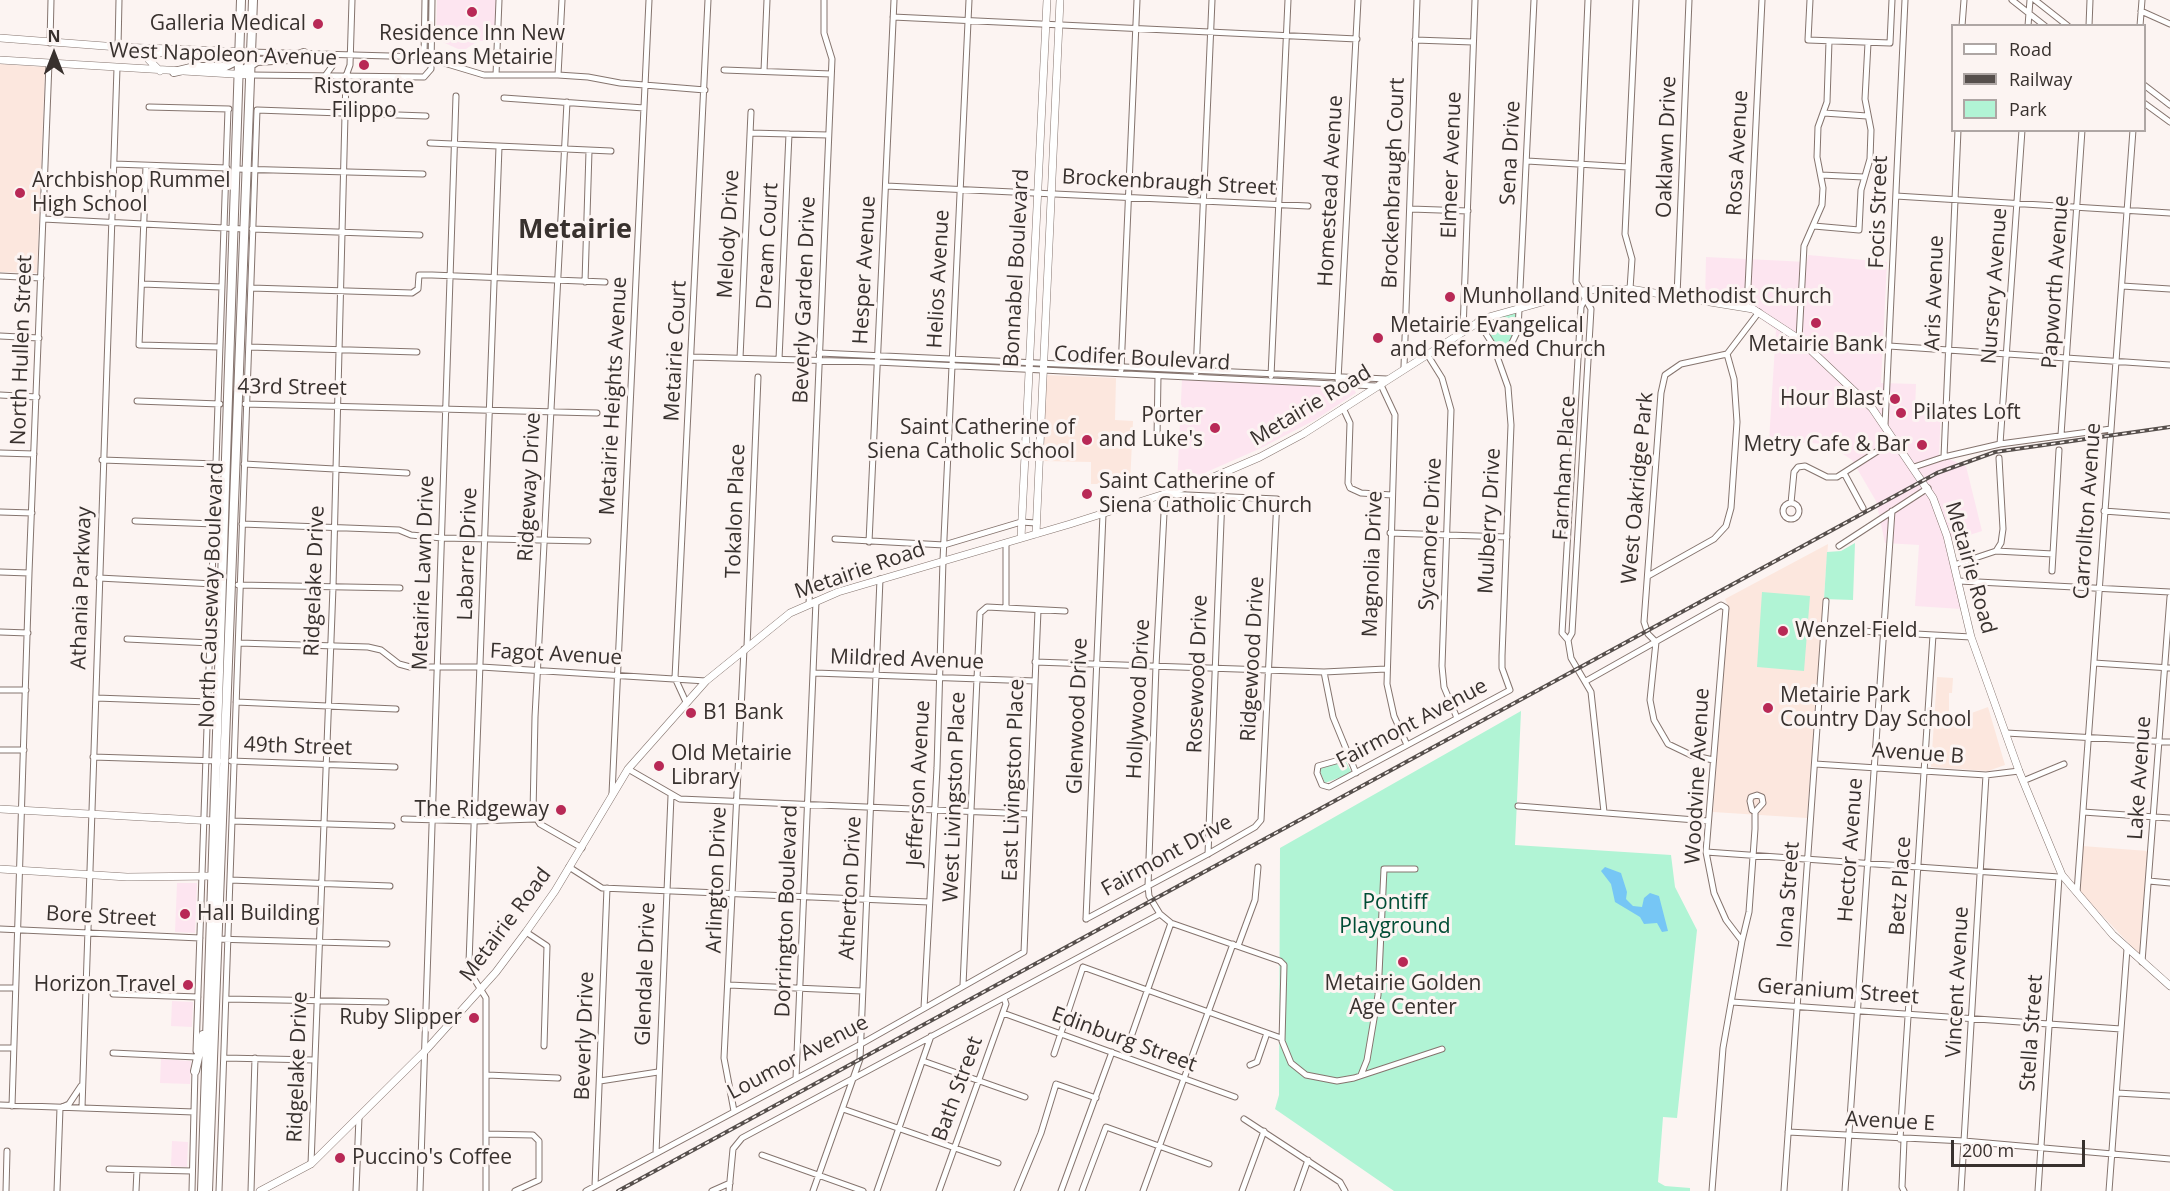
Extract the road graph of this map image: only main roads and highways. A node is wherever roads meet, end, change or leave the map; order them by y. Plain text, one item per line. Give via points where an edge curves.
1 (253, 0) edge
2 (1047, 0) edge
3 (1060, 0) edge
4 (242, 1) edge
5 (1, 38) edge
6 (251, 38) junction
7 (201, 51) junction
8 (250, 52) junction
9 (308, 53) road end
10 (238, 57) junction
11 (0, 60) edge
12 (250, 64) junction
13 (160, 71) junction
14 (174, 72) junction
15 (237, 74) junction
16 (250, 75) junction
17 (233, 404) junction
18 (1036, 534) junction
19 (1021, 538) junction
20 (224, 761) junction
21 (0, 809) edge
22 (214, 821) junction
23 (221, 842) junction
24 (220, 866) junction
25 (0, 869) edge
26 (212, 877) junction
27 (214, 939) junction
28 (2170, 986) edge
29 (207, 1024) junction
30 (195, 1071) road end
31 (207, 1129) junction
32 (200, 1191) edge
33 (208, 1191) edge
34 (214, 1191) edge
35 (260, 1191) edge

1 - 6 highway, North Causeway Boulevard
2 - 19 main road, Bonnabel Boulevard
3 - 18 main road, Bonnabel Boulevard
4 - 6 highway
4 - 10 highway, North Causeway Boulevard
5 - 7 main road, West Napoleon Avenue
6 - 8 highway, North Causeway Boulevard
7 - 10 main road, West Napoleon Avenue
7 - 13 main road via 154,54 150,63
8 - 10 highway
8 - 12 highway, North Causeway Boulevard
9 - 12 highway
10 - 14 highway via 224,67
10 - 15 highway, North Causeway Boulevard
11 - 13 main road, West Napoleon Avenue
12 - 15 highway
12 - 16 highway, North Causeway Boulevard
13 - 14 main road, West Napoleon Avenue
14 - 15 main road, West Napoleon Avenue
15 - 16 main road, West Napoleon Avenue
15 - 17 highway, North Causeway Boulevard via 232,109 229,228
16 - 17 highway, North Causeway Boulevard via 248,229
17 - 20 highway, North Causeway Boulevard
18 - 19 main road, Metairie Road
18 - 28 main road, Metairie Road via 1165,494 1260,457 1478,321 1519,308 1582,291 1630,289 1759,312 1799,339 1856,392 1885,425 1928,488 1944,529 1971,637 2060,876 2127,949
19 - 35 main road, Metairie Road via 813,602 790,613 706,681 628,769 526,932 481,989 426,1050 311,1164
20 - 22 highway, North Causeway Boulevard
20 - 23 highway, North Causeway Boulevard
21 - 22 main road
22 - 23 main road
22 - 26 highway, North Causeway Boulevard
23 - 24 highway, North Causeway Boulevard
24 - 26 main road
24 - 27 highway, North Causeway Boulevard
25 - 26 main road
26 - 27 highway, North Causeway Boulevard
27 - 29 highway, North Causeway Boulevard
27 - 31 highway, North Causeway Boulevard
29 - 30 highway
29 - 31 highway, North Causeway Boulevard
31 - 32 highway, North Causeway Boulevard
31 - 33 highway, North Causeway Boulevard
31 - 34 highway

